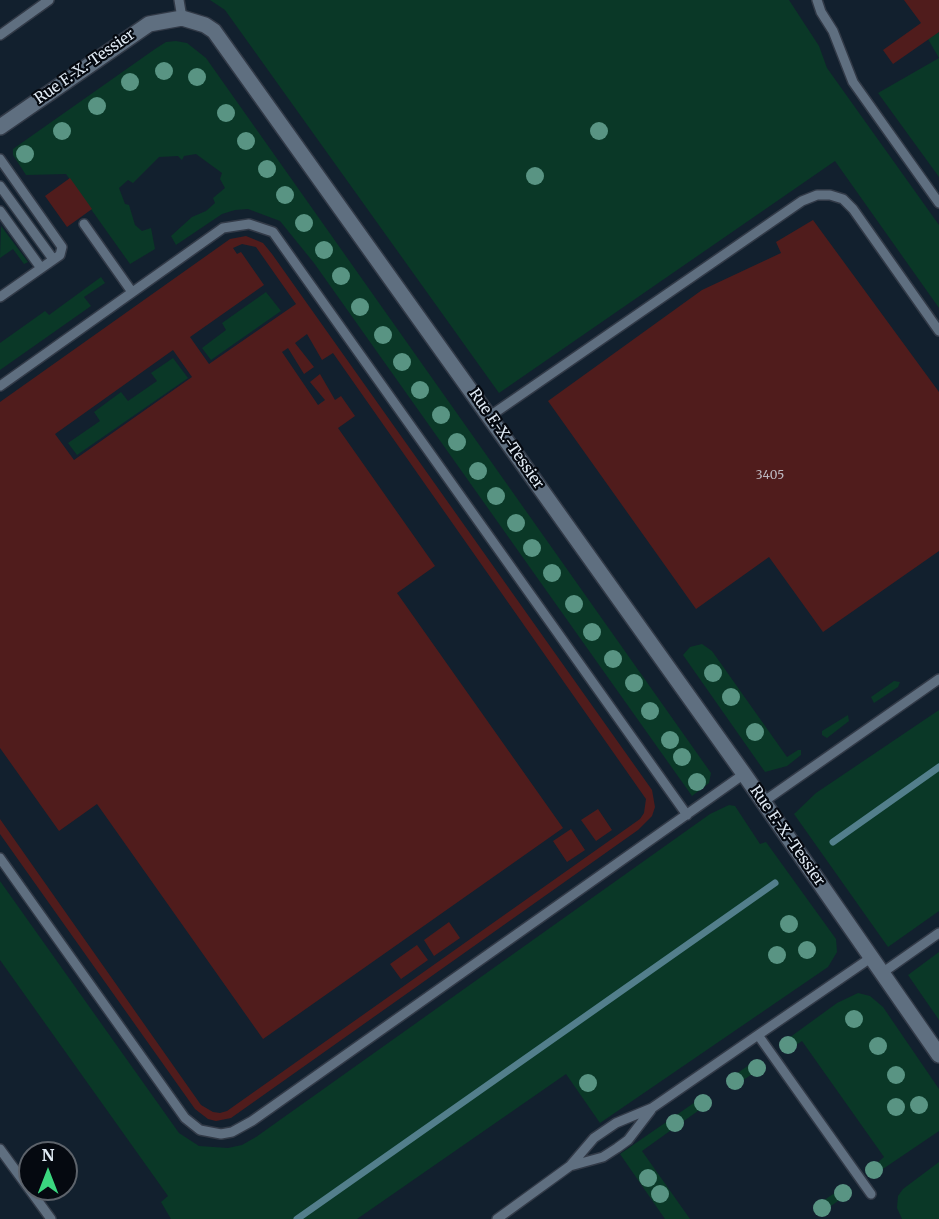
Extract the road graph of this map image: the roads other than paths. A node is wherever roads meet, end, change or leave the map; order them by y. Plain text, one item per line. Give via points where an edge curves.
1 (49, 0) edge
2 (179, 0) edge
3 (817, 0) edge
4 (182, 18) junction
5 (0, 34) edge
6 (0, 127) edge
7 (0, 159) edge
8 (0, 186) edge
9 (939, 203) edge
10 (0, 211) edge
11 (84, 224) dead end
12 (53, 259) junction
13 (41, 268) junction
14 (132, 292) junction
15 (0, 297) edge
16 (939, 331) edge
17 (0, 386) edge
18 (490, 416) junction
19 (939, 679) edge
20 (744, 774) junction
21 (763, 802) junction
22 (687, 815) junction
23 (0, 858) edge
24 (939, 933) edge
25 (872, 957) junction
26 (882, 973) junction
27 (758, 1035) junction
28 (939, 1055) edge
29 (652, 1108) junction
30 (0, 1149) edge
31 (570, 1166) junction
32 (871, 1194) dead end
33 (51, 1219) edge
34 (497, 1219) edge

1 - 5 lane
2 - 4 lane
3 - 9 lane via 853,82
4 - 6 street, Rue F.-X.-Tessier via 161,20 136,31
4 - 18 street, Rue F.-X.-Tessier via 205,25 230,49
7 - 12 lane via 60,243 62,252
8 - 12 lane
10 - 13 lane
11 - 14 lane
12 - 13 lane
13 - 15 lane
14 - 17 lane
14 - 22 lane via 223,228 258,225 281,239
16 - 18 lane via 853,209 843,199 817,195 802,201
18 - 20 street, Rue F.-X.-Tessier
19 - 21 lane
20 - 21 street, Rue F.-X.-Tessier
20 - 22 lane
21 - 25 street, Rue F.-X.-Tessier
22 - 23 lane via 252,1121 221,1134 200,1130 185,1118
24 - 26 lane
25 - 26 street, Rue F.-X.-Tessier
25 - 27 lane
26 - 28 street, Rue F.-X.-Tessier
27 - 29 lane
27 - 32 lane
29 - 31 lane via 616,1123 594,1138
29 - 31 lane via 628,1140 617,1148 603,1157
30 - 33 lane
31 - 34 lane

